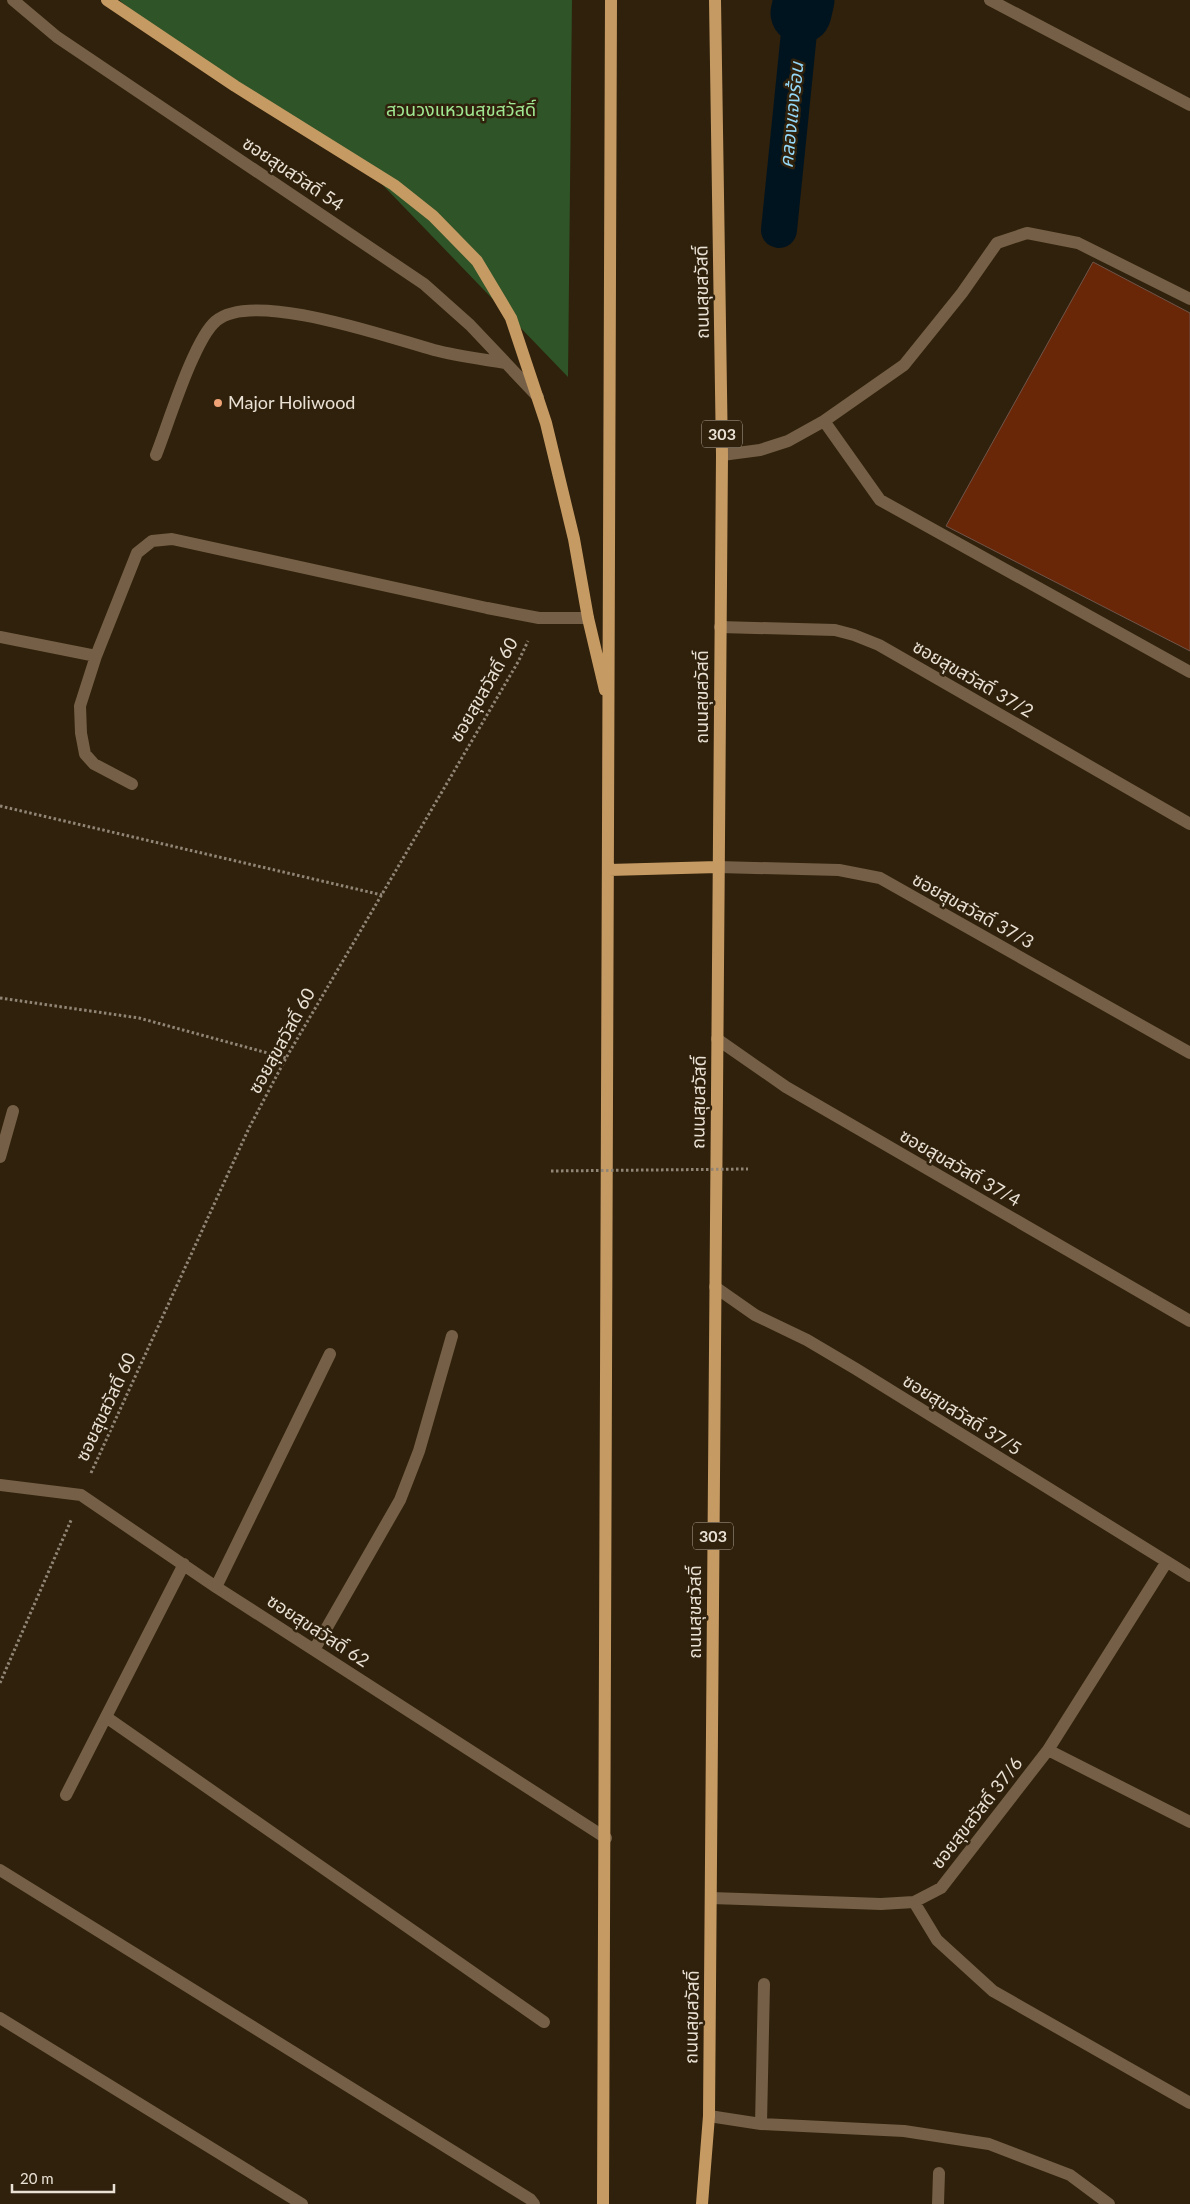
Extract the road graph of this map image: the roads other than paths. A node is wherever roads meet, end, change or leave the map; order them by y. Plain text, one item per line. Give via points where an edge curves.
1 (13, 0) edge
2 (107, 0) edge
3 (611, 0) edge
4 (715, 0) edge
5 (990, 0) edge
6 (1190, 105) edge
7 (1190, 299) edge
8 (505, 363) junction
9 (538, 397) junction
10 (824, 421) junction
11 (156, 455) dead end
12 (722, 455) junction
13 (588, 618) junction
14 (720, 627) junction
15 (0, 637) edge
16 (96, 656) junction
17 (1190, 672) edge
18 (610, 711) junction
19 (132, 784) dead end
20 (1190, 824) edge
21 (718, 867) junction
22 (609, 870) junction
23 (717, 1039) junction
24 (1190, 1053) edge
25 (13, 1112) dead end
26 (0, 1157) edge
27 (715, 1287) junction
28 (1190, 1320) edge
29 (452, 1336) dead end
30 (330, 1354) dead end
31 (0, 1485) edge
32 (1166, 1563) junction
33 (184, 1564) junction
34 (1190, 1576) edge
35 (216, 1586) junction
36 (314, 1650) junction
37 (106, 1717) junction
38 (1048, 1750) junction
39 (66, 1795) dead end
40 (1190, 1822) edge
41 (606, 1838) junction
42 (0, 1870) edge
43 (711, 1898) junction
44 (914, 1902) junction
45 (764, 1984) dead end
46 (0, 2018) edge
47 (544, 2022) dead end
48 (1190, 2103) edge
49 (709, 2116) junction
50 (761, 2124) junction
51 (939, 2173) dead end
52 (302, 2204) edge
53 (534, 2204) edge
54 (603, 2204) edge
55 (702, 2204) edge
56 (938, 2204) edge
57 (1109, 2204) edge

1 - 8 street, ซอยสุขสวัสดิ์ 54 via 57,37 424,284 470,325
2 - 9 main road via 235,86 394,185 433,216 477,261 511,318
3 - 18 main road
4 - 12 main road, ถนนสุขสวัสดิ์ / 303
5 - 6 street
7 - 10 street via 1078,242 1026,233 997,243 962,294 904,365
8 - 9 street, ซอยสุขสวัสดิ์ 54
8 - 11 street via 436,350 318,318 266,310 233,312 216,321 198,347
9 - 13 main road via 574,539
10 - 12 street via 788,441 760,450
10 - 17 street via 880,500
12 - 14 main road, ถนนสุขสวัสดิ์ / 303
13 - 16 street via 539,618 172,539 152,541 137,553
13 - 18 main road
14 - 20 street, ซอยสุขสวัสดิ์ 37/2 via 835,630 878,645
14 - 21 main road, ถนนสุขสวัสดิ์ / 303
15 - 16 street
16 - 19 street via 80,706 85,754 94,764
18 - 22 main road
21 - 22 main road
21 - 23 main road, ถนนสุขสวัสดิ์ / 303
21 - 24 street, ซอยสุขสวัสดิ์ 37/3 via 839,870 880,878
22 - 41 main road
23 - 27 main road, ถนนสุขสวัสดิ์ / 303
23 - 28 street, ซอยสุขสวัสดิ์ 37/4 via 786,1087
25 - 26 street
27 - 32 street, ซอยสุขสวัสดิ์ 37/5 via 755,1315 856,1369
27 - 43 main road, ถนนสุขสวัสดิ์ / 303
29 - 36 street via 419,1451 400,1500
30 - 35 street
31 - 33 street, ซอยสุขสวัสดิ์ 62 via 81,1495
32 - 34 street, ซอยสุขสวัสดิ์ 37/5
32 - 38 street, ซอยสุขสวัสดิ์ 37/6
33 - 35 street, ซอยสุขสวัสดิ์ 62
33 - 37 street
35 - 36 street, ซอยสุขสวัสดิ์ 62
36 - 41 street, ซอยสุขสวัสดิ์ 62
37 - 39 street
37 - 47 street
38 - 40 street
38 - 44 street, ซอยสุขสวัสดิ์ 37/6 via 941,1888
41 - 54 main road
42 - 53 street
43 - 44 street, ซอยสุขสวัสดิ์ 37/6 via 881,1904
43 - 49 main road, ถนนสุขสวัสดิ์ / 303
44 - 48 street via 937,1940 993,1991
45 - 50 street
46 - 52 street
49 - 50 street
49 - 55 main road, ถนนสุขสวัสดิ์ / 303
50 - 57 street via 904,2131 989,2144 1070,2175
51 - 56 street

